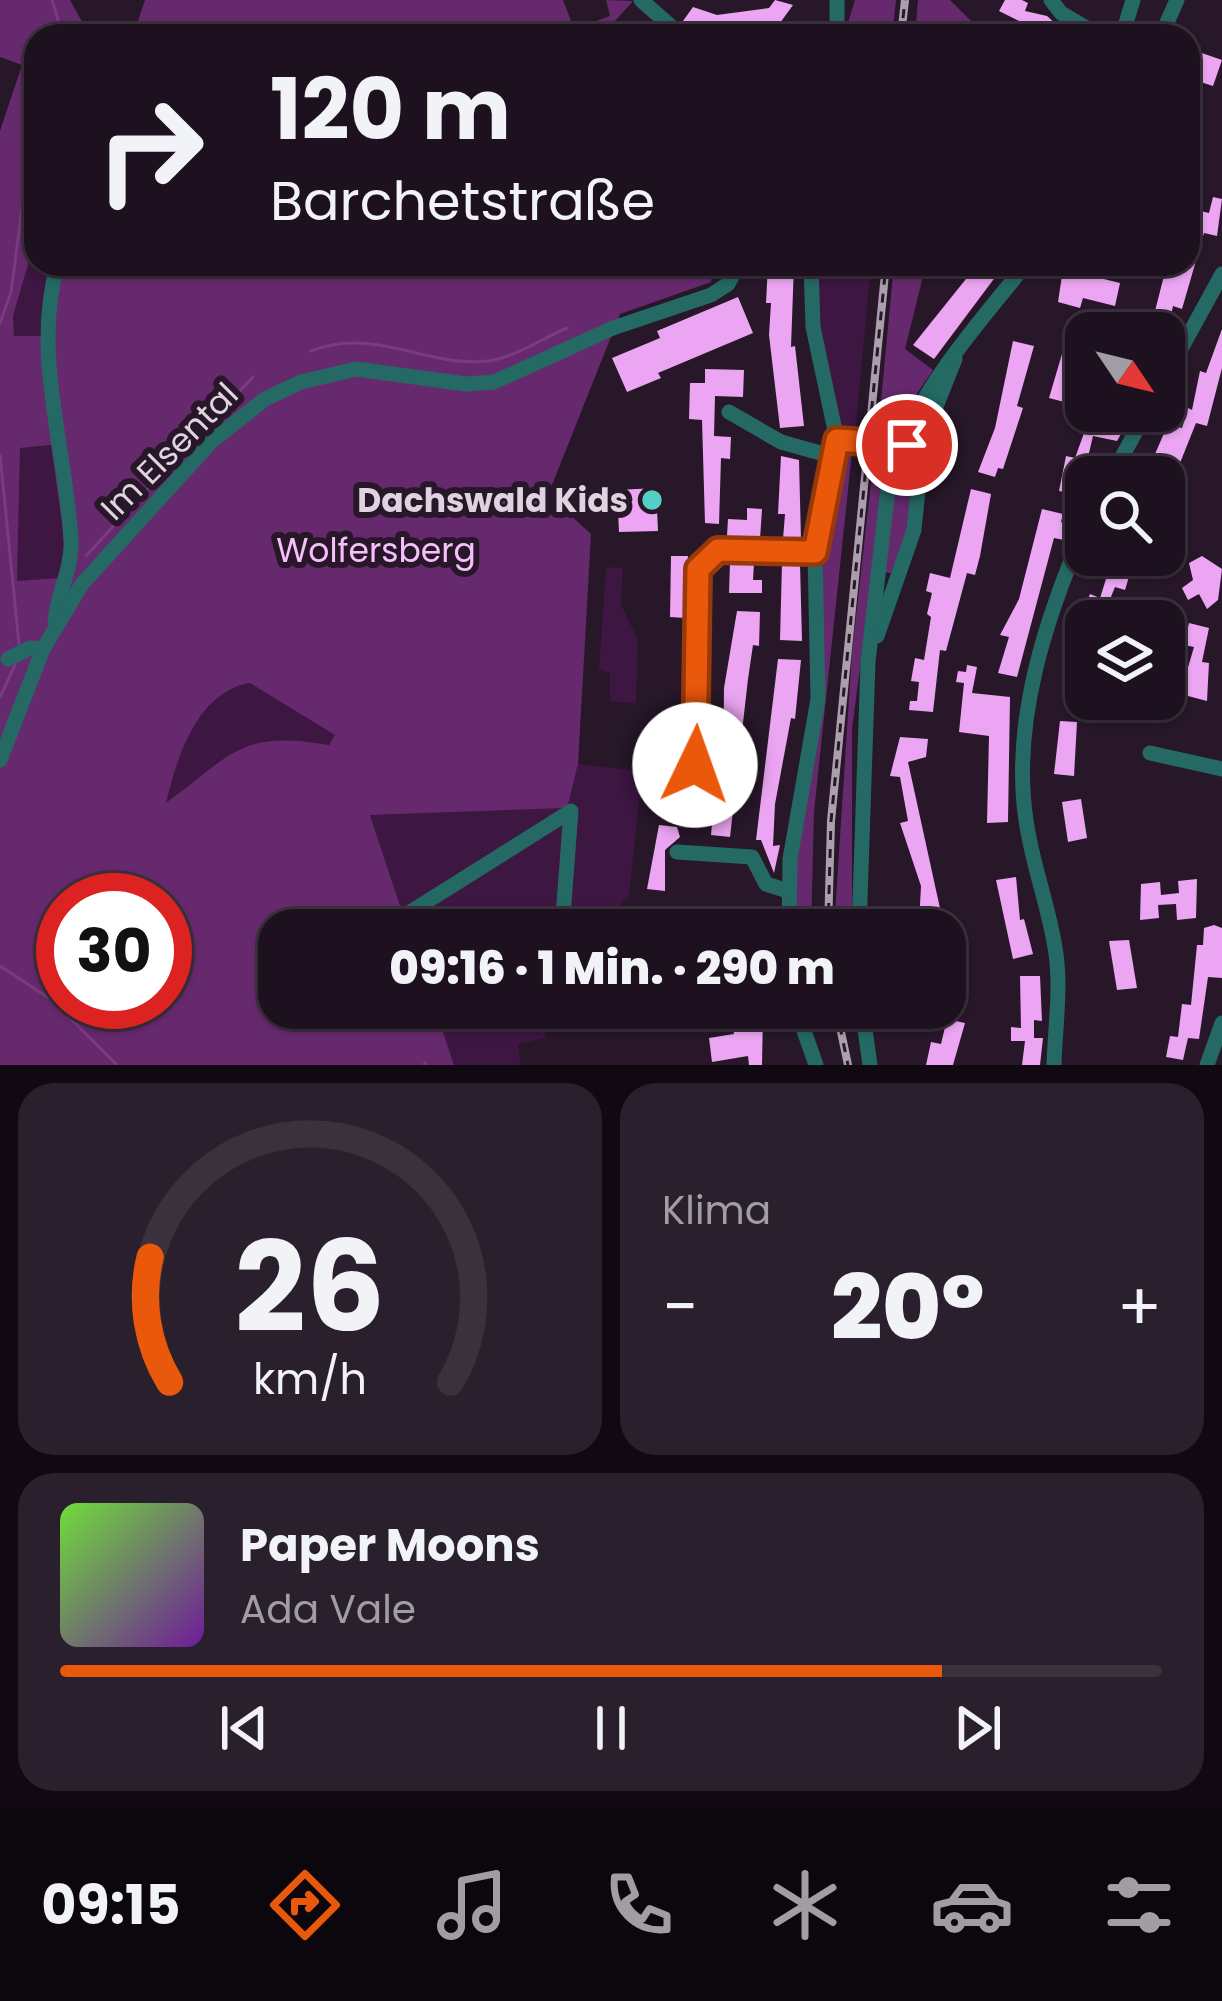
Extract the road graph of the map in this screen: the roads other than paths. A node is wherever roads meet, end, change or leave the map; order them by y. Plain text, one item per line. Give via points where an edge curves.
1 (641, 0) edge
2 (1051, 0) edge
3 (677, 24) edge
4 (1080, 24) edge
5 (1222, 274) edge
6 (55, 276) edge
7 (732, 276) edge
8 (811, 276) edge
9 (1016, 276) edge
10 (1185, 342) edge
11 (729, 412) dead end
12 (908, 443) junction
13 (834, 448) junction
14 (815, 552) junction
15 (1066, 576) edge
16 (55, 627) junction
17 (44, 649) junction
18 (8, 659) dead end
19 (868, 662) junction
20 (1150, 753) dead end
21 (0, 760) edge
22 (695, 765) dead end
23 (1222, 769) edge
24 (677, 852) dead end
25 (788, 891) junction
26 (414, 909) edge
27 (564, 909) edge
28 (788, 909) edge
29 (860, 909) edge
30 (1222, 1023) edge
31 (803, 1029) edge
32 (865, 1029) edge
33 (816, 1065) edge
34 (871, 1065) edge
35 (1054, 1065) edge
36 (1207, 1065) edge

1 - 3 street
2 - 4 street
5 - 10 street
6 - 16 street via 50,349 71,548
7 - 16 street, Im Elsental via 711,295 482,384 356,370 265,399 212,441 102,560
8 - 13 street
9 - 12 street via 924,398
11 - 13 street via 781,442
12 - 13 street
12 - 19 street
12 - 19 street via 914,530
13 - 14 street
14 - 22 street via 718,550 698,569
14 - 25 street via 818,699
15 - 35 street via 1024,746 1025,818 1057,957
16 - 17 street, Im Elsental
17 - 18 street
17 - 21 street, Im Elsental
19 - 29 street
20 - 23 street
24 - 25 street via 752,857 766,884
25 - 28 street
26 - 27 street via 572,803
30 - 36 street
31 - 33 street
32 - 34 street

